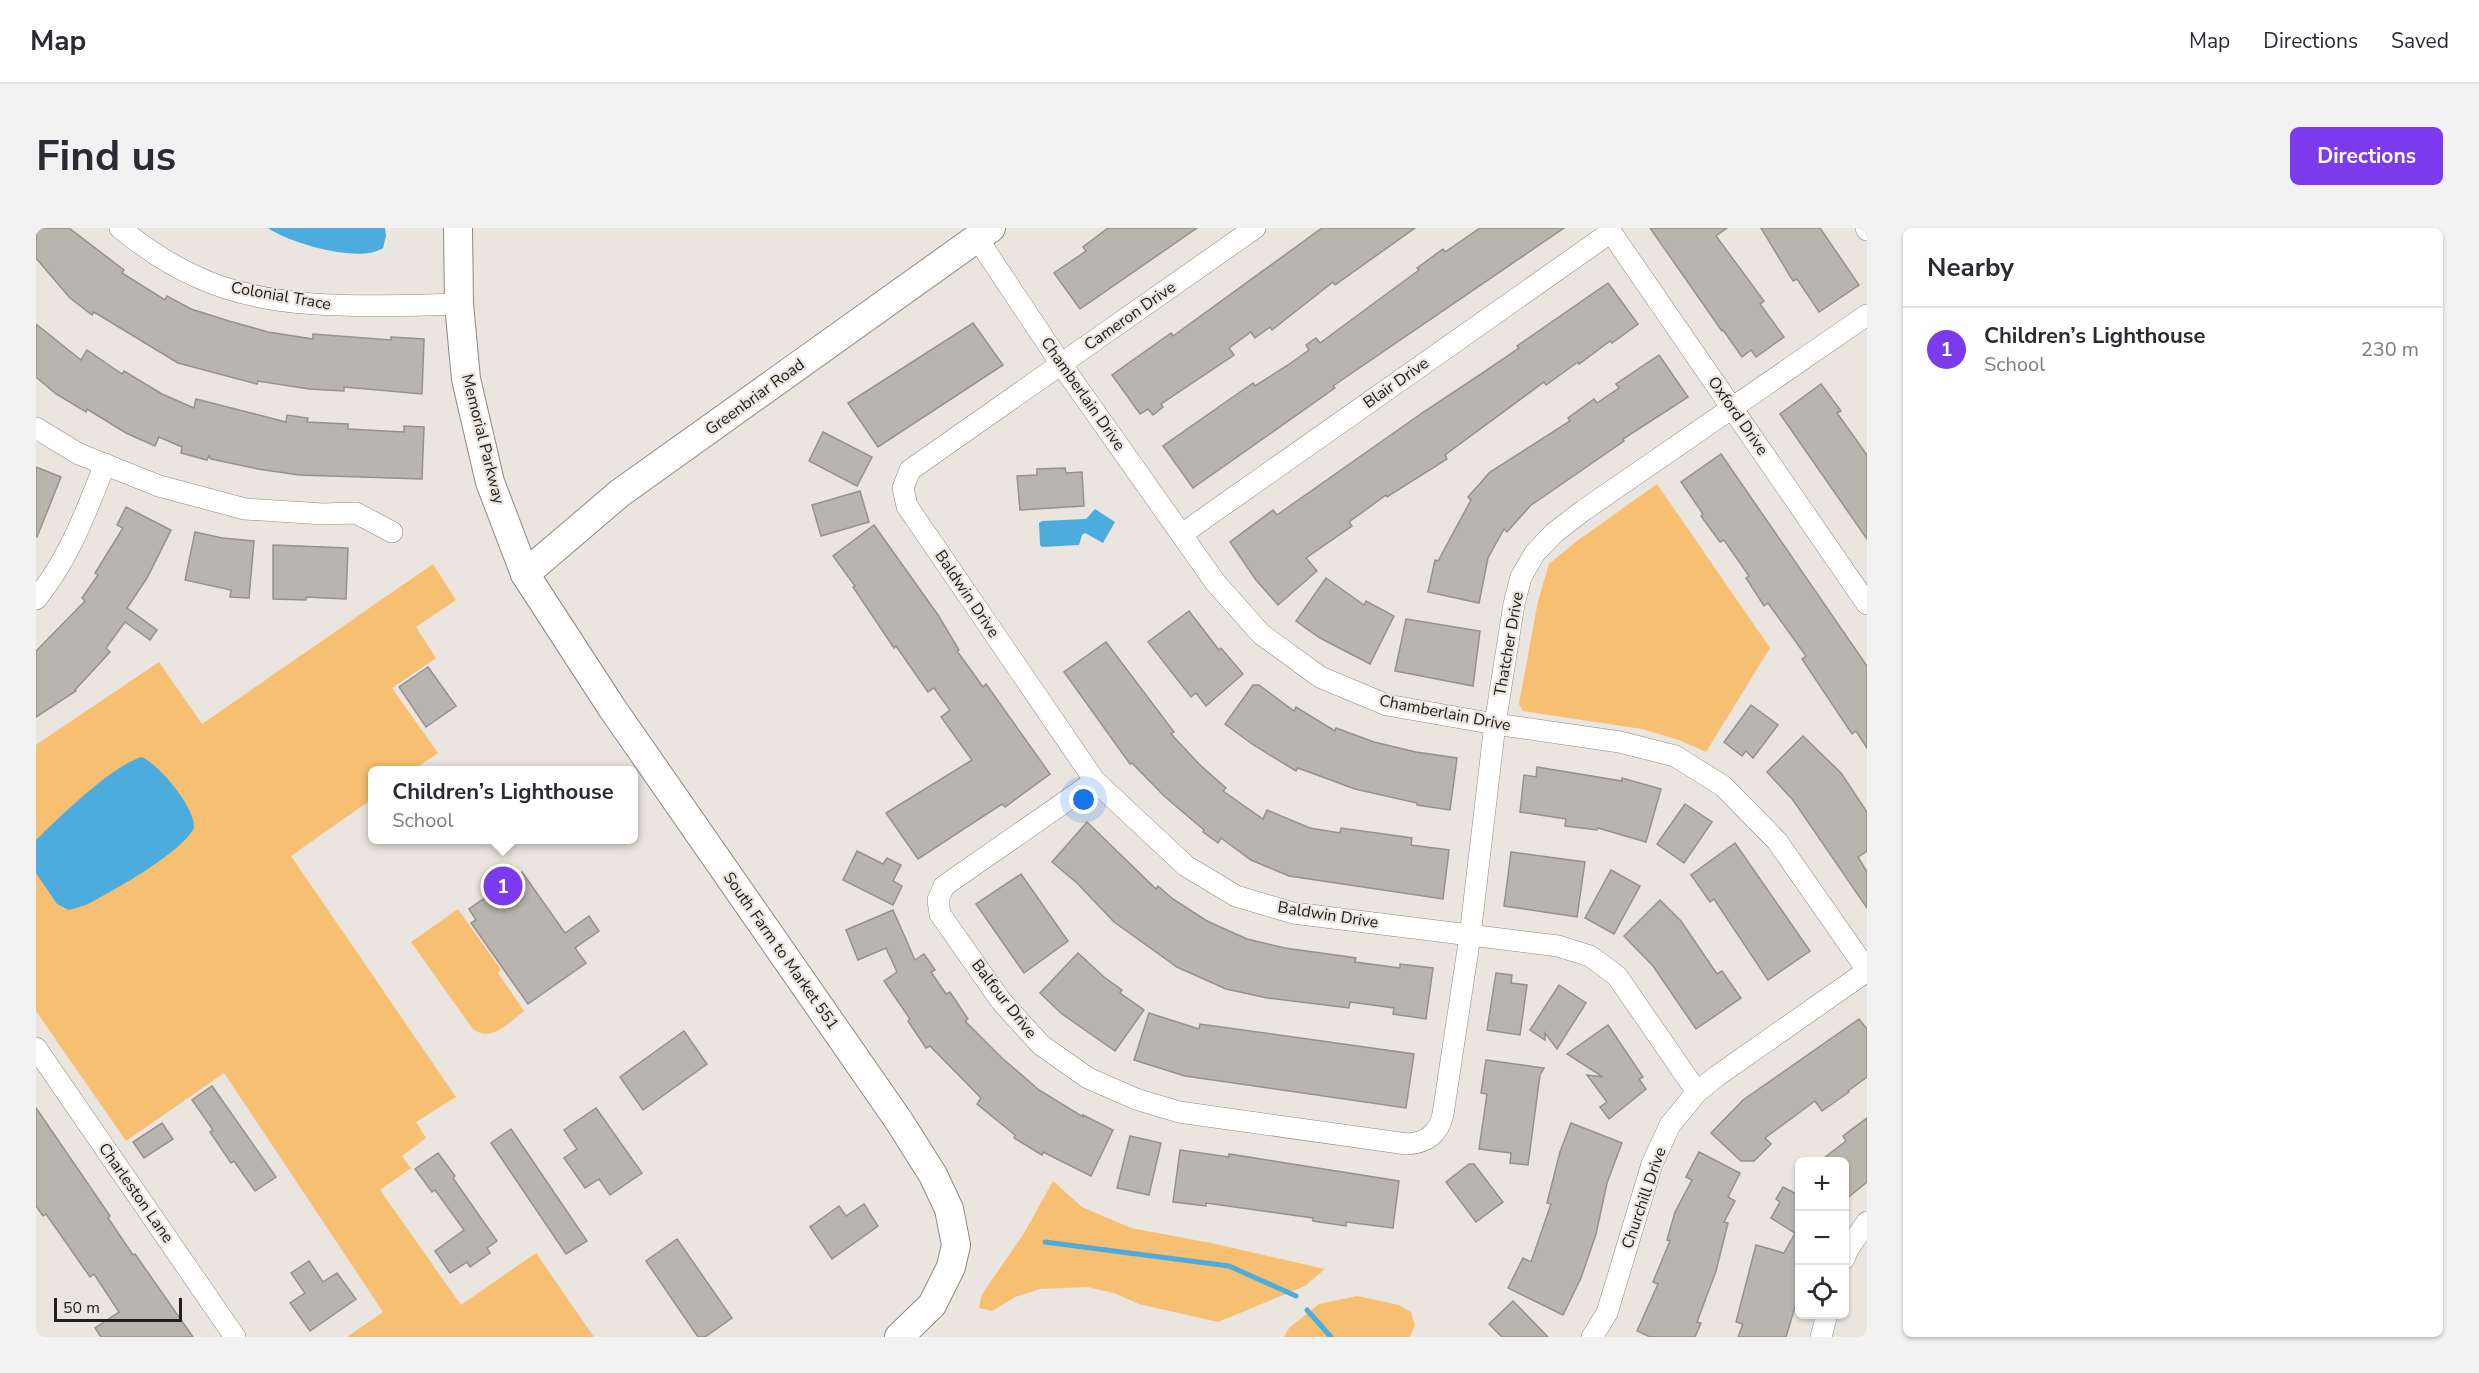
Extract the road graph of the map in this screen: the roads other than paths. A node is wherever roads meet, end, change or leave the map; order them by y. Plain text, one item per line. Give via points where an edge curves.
1 (120, 228) edge
2 (458, 228) edge
3 (1255, 228) edge
4 (1610, 230) edge
5 (979, 231) edge
6 (459, 304) junction
7 (1867, 315) edge
8 (1061, 364) junction
9 (1733, 408) junction
10 (36, 428) edge
11 (105, 464) junction
12 (904, 497) joint
13 (392, 532) dead end
14 (1182, 534) junction
15 (525, 574) junction
16 (36, 599) edge
17 (1867, 604) edge
18 (1495, 724) junction
19 (1095, 781) junction
20 (1470, 936) junction
21 (1867, 970) edge
22 (36, 1048) edge
23 (1697, 1092) junction
24 (1427, 1140) joint
25 (1867, 1222) edge
26 (1849, 1248) edge
27 (1826, 1319) edge
28 (235, 1337) edge
29 (899, 1337) edge
30 (1592, 1337) edge
31 (1821, 1337) edge

1 - 6 street, Colonial Trace via 197,277 244,293 354,307
2 - 6 main road, Memorial Parkway
3 - 8 street, Cameron Drive
4 - 9 street, Oxford Drive
4 - 14 street, Blair Drive
5 - 8 street, Chamberlain Drive
5 - 15 main road, Greenbriar Road via 620,493
6 - 15 main road, Memorial Parkway via 466,378 490,482
7 - 9 street, Thatcher Drive
8 - 12 street, Cameron Drive via 910,470
8 - 14 street, Chamberlain Drive
9 - 17 street, Oxford Drive
9 - 18 street, Thatcher Drive via 1584,510 1535,553 1521,577 1514,604
10 - 11 street via 79,454
11 - 13 street via 159,486 245,509 356,513
11 - 16 street via 74,542
12 - 19 street, Baldwin Drive
14 - 18 street, Chamberlain Drive via 1215,582 1261,634 1320,677 1387,705
15 - 29 main road, South Farm to Market 551 via 612,708 933,1175 949,1209 956,1245 951,1267 932,1305
18 - 20 street, Thatcher Drive
18 - 21 street, Chamberlain Drive via 1620,742 1675,756 1723,786 1777,841
19 - 20 street, Baldwin Drive via 1186,866 1236,896 1293,913
19 - 24 street, Balfour Drive via 944,886 938,900 940,914 1001,1001 1041,1045 1088,1078 1179,1112 1407,1144
20 - 23 street, Baldwin Drive via 1558,946 1590,956 1617,976
20 - 24 street, Thatcher Drive via 1443,1114
21 - 23 street, Churchill Drive
22 - 28 street, Charleston Lane
23 - 30 street, Churchill Drive via 1670,1125 1652,1164 1607,1313
25 - 26 street
27 - 31 street

